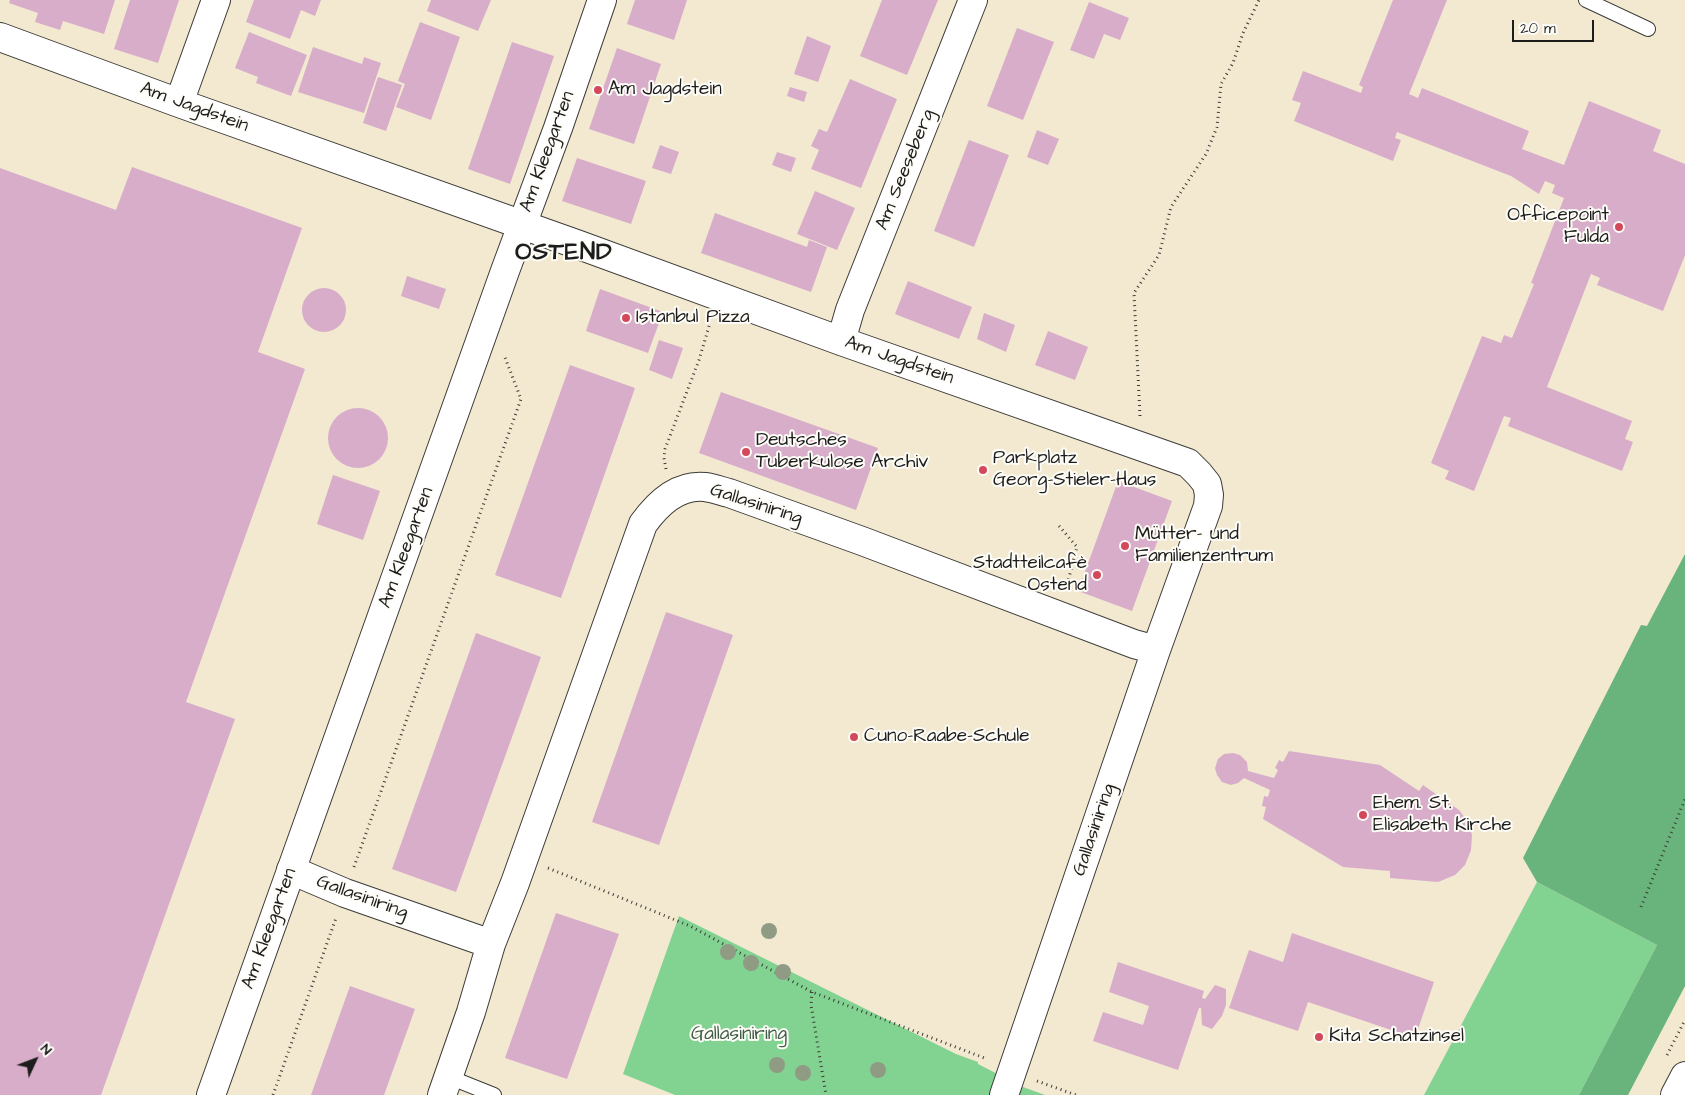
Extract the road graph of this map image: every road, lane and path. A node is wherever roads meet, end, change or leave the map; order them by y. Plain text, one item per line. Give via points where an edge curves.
1 (216, 0) edge
2 (602, 0) edge
3 (973, 0) edge
4 (1259, 0) edge
5 (1586, 0) edge
6 (1648, 29) dead end
7 (0, 37) edge
8 (179, 103) junction
9 (522, 225) junction
10 (710, 323) dead end
11 (841, 341) junction
12 (521, 399) dead end
13 (1139, 423) dead end
14 (667, 472) dead end
15 (1208, 506) joint
16 (1059, 526) dead end
17 (1064, 594) dead end
18 (1156, 650) junction
19 (1685, 799) edge
20 (548, 868) dead end
21 (291, 870) junction
22 (352, 873) dead end
23 (1640, 907) dead end
24 (339, 910) dead end
25 (491, 944) junction
26 (812, 992) junction
27 (984, 1058) dead end
28 (1685, 1076) edge
29 (1034, 1080) dead end
30 (445, 1086) edge
31 (211, 1095) edge
32 (273, 1095) edge
33 (494, 1095) edge
34 (826, 1095) edge
35 (1004, 1095) edge
36 (1076, 1095) edge
37 (1675, 1095) edge

1 - 8 main road
2 - 9 main road, Am Kleegarten
3 - 11 main road, Am Seeseberg via 854,300
4 - 13 path via 1221,84 1217,127 1206,154 1171,207 1159,255 1134,293
5 - 6 lane
7 - 8 main road, Am Jagdstein
8 - 9 main road, Am Jagdstein
9 - 11 main road, Am Jagdstein
9 - 21 main road, Am Kleegarten
10 - 14 path via 665,449
11 - 15 main road, Am Jagdstein via 1188,463 1207,484
12 - 22 path
15 - 18 main road, Gallasiniring
16 - 17 path via 1077,547
18 - 25 main road, Gallasiniring via 729,494 707,487 674,493 643,524
18 - 35 main road, Gallasiniring
19 - 23 path
20 - 26 path via 690,926
21 - 25 main road, Gallasiniring via 345,893
21 - 31 main road, Am Kleegarten
24 - 32 path
25 - 30 main road, Gallasiniring via 472,1012
26 - 27 path
26 - 34 path via 811,1005
28 - 37 main road
29 - 36 path
30 - 33 lane, Gallasiniring

